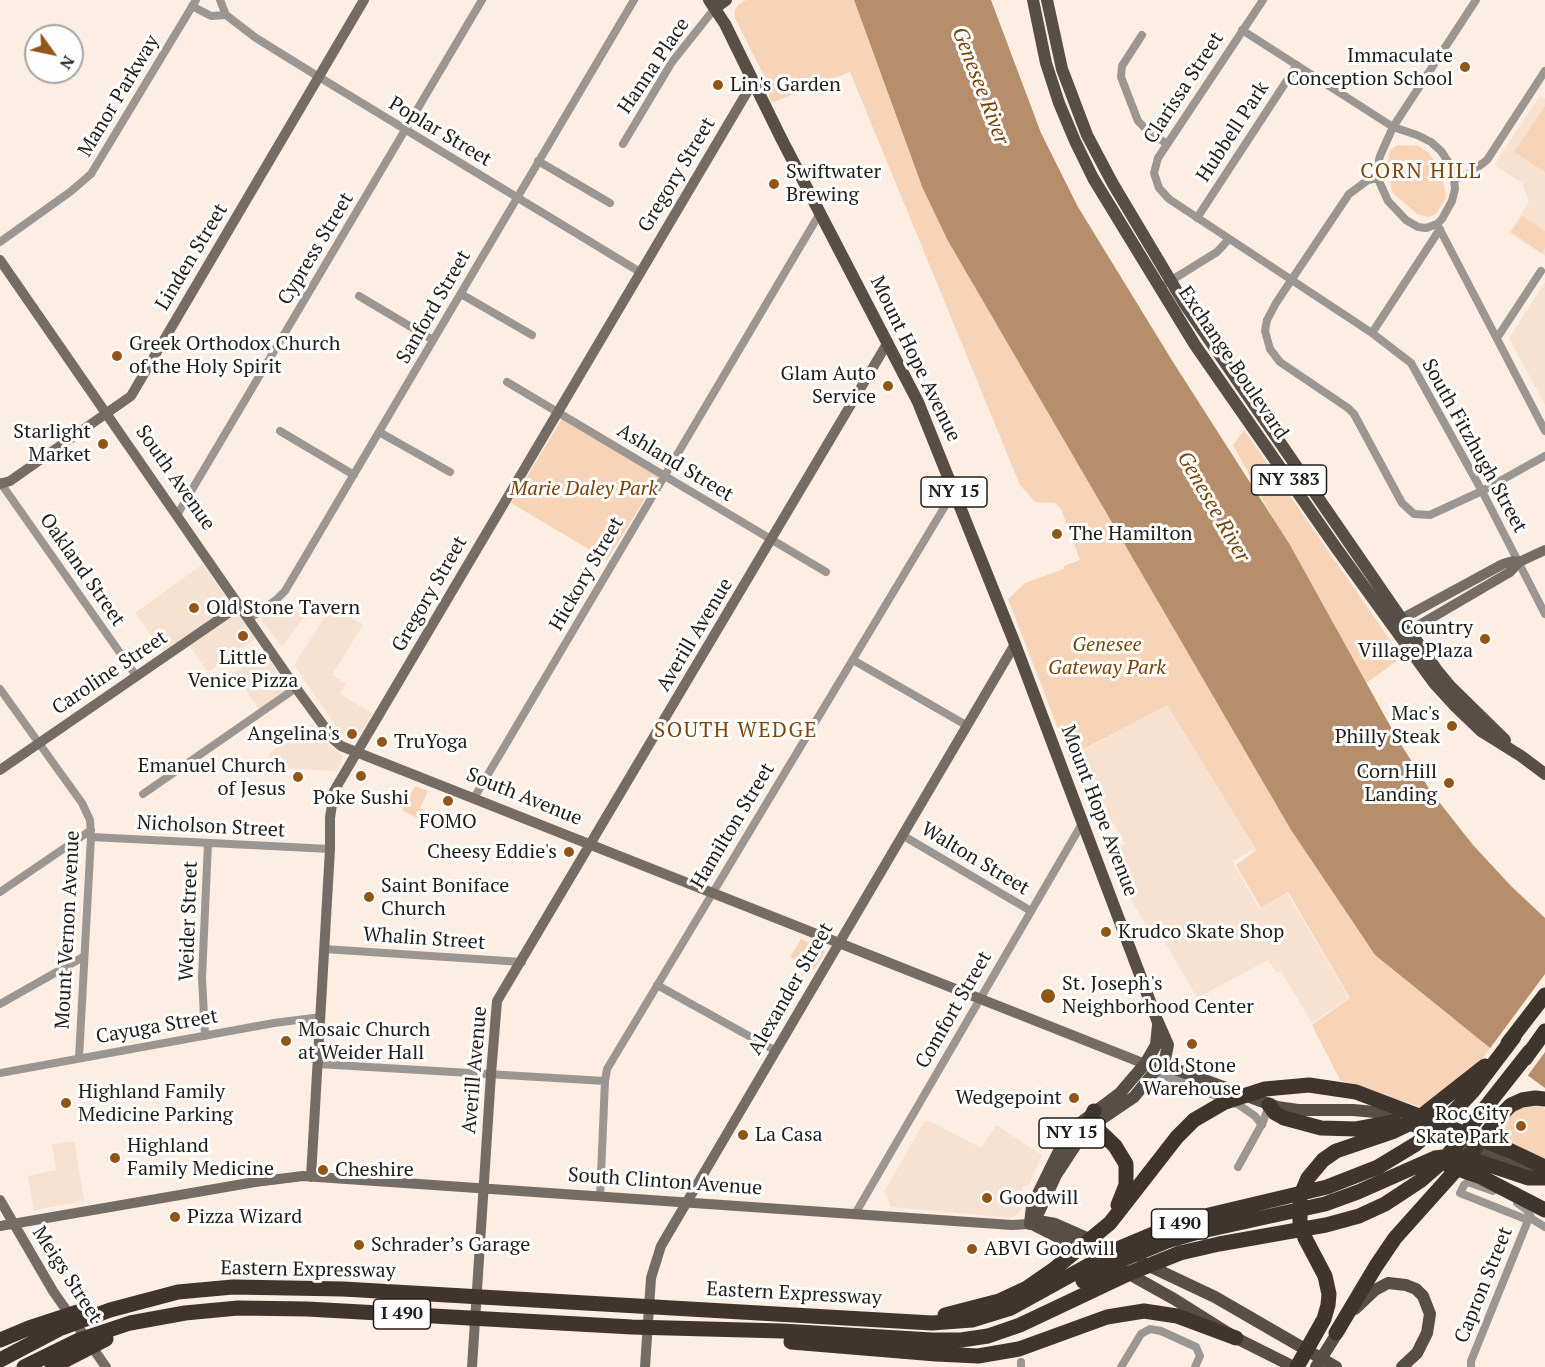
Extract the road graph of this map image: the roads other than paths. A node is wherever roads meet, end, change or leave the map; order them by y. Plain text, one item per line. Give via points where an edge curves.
1 (220, 0) edge
2 (364, 0) edge
3 (482, 0) edge
4 (634, 0) edge
5 (726, 0) edge
6 (1034, 0) edge
7 (1047, 0) edge
8 (1263, 0) edge
9 (1476, 0) edge
10 (194, 3) edge
11 (711, 4) edge
12 (226, 15) junction
13 (1242, 30) junction
14 (1142, 35) dead end
15 (1297, 65) junction
16 (1545, 71) edge
17 (319, 77) junction
18 (753, 82) junction
19 (1393, 127) junction
20 (405, 130) junction
21 (623, 144) dead end
22 (1167, 144) junction
23 (538, 161) junction
24 (1379, 178) junction
25 (1455, 179) junction
26 (517, 197) junction
27 (610, 203) dead end
28 (820, 213) junction
29 (1197, 218) junction
30 (1439, 227) junction
31 (1229, 239) junction
32 (0, 242) edge
33 (0, 260) edge
34 (1541, 271) dead end
35 (640, 272) junction
36 (1292, 280) junction
37 (1165, 284) junction
38 (461, 294) junction
39 (359, 296) dead end
40 (1372, 333) junction
41 (531, 335) dead end
42 (1497, 338) junction
43 (433, 340) junction
44 (888, 342) junction
45 (507, 382) dead end
46 (557, 413) junction
47 (106, 414) junction
48 (280, 431) dead end
49 (1545, 431) edge
50 (380, 432) junction
51 (1545, 456) edge
52 (450, 472) dead end
53 (354, 475) junction
54 (664, 475) junction
55 (0, 483) edge
56 (954, 491) junction
57 (1482, 491) junction
58 (177, 515) junction
59 (772, 540) junction
60 (1545, 550) edge
61 (1520, 562) junction
62 (826, 572) dead end
63 (240, 605) junction
64 (1545, 614) edge
65 (249, 619) junction
66 (1397, 622) junction
67 (1404, 633) junction
68 (1015, 644) junction
69 (852, 660) junction
70 (137, 677) junction
71 (296, 688) junction
72 (0, 689) edge
73 (966, 725) junction
74 (40, 743) junction
75 (358, 752) junction
76 (0, 770) edge
77 (1545, 774) edge
78 (143, 794) dead end
79 (474, 798) junction
80 (1083, 822) junction
81 (91, 833) junction
82 (902, 835) junction
83 (208, 843) junction
84 (591, 844) junction
85 (330, 849) junction
86 (0, 892) edge
87 (712, 892) junction
88 (1031, 911) junction
89 (838, 942) junction
90 (324, 949) junction
91 (83, 957) junction
92 (522, 962) junction
93 (657, 985) junction
94 (1545, 995) edge
95 (981, 998) junction
96 (0, 1004) edge
97 (321, 1017) junction
98 (1157, 1020) junction
99 (1545, 1031) edge
100 (205, 1036) junction
101 (1514, 1037) junction
102 (1530, 1050) junction
103 (776, 1051) junction
104 (79, 1058) junction
105 (318, 1064) junction
106 (1145, 1064) junction
107 (1158, 1067) junction
108 (0, 1072) edge
109 (490, 1074) junction
110 (605, 1082) junction
111 (1545, 1099) edge
112 (1262, 1103) junction
113 (1094, 1118) junction
114 (1262, 1125) junction
115 (1382, 1130) junction
116 (1238, 1167) dead end
117 (1545, 1167) edge
118 (1455, 1171) junction
119 (311, 1177) junction
120 (1388, 1178) junction
121 (1545, 1180) edge
122 (485, 1189) junction
123 (600, 1197) junction
124 (0, 1200) edge
125 (687, 1203) junction
126 (1545, 1210) edge
127 (855, 1214) junction
128 (1529, 1219) junction
129 (13, 1224) junction
130 (1030, 1224) junction
131 (0, 1226) edge
132 (1545, 1227) edge
133 (1078, 1239) junction
134 (177, 1292) junction
135 (171, 1315) junction
136 (879, 1320) junction
137 (952, 1323) junction
138 (632, 1327) junction
139 (1336, 1333) junction
140 (1236, 1338) junction
141 (0, 1340) edge
142 (0, 1360) edge
143 (1298, 1364) edge
144 (106, 1366) edge
145 (24, 1367) edge
146 (52, 1367) edge
147 (472, 1367) edge
148 (645, 1367) edge
149 (1121, 1367) edge
150 (1194, 1367) edge
151 (1316, 1367) edge
152 (1336, 1367) edge
153 (1401, 1367) edge
154 (1471, 1367) edge

1 - 12 street
2 - 17 street, Linden Street
3 - 20 street, Cypress Street
4 - 23 street, Sanford Street
5 - 11 main road
6 - 37 main road, Exchange Boulevard / NY 383 via 1047,63 1069,128 1094,178
7 - 37 main road, Exchange Boulevard / NY 383 via 1062,69 1081,122
8 - 13 street, Clarissa Street
9 - 19 street
10 - 12 street, Poplar Street via 211,15
10 - 32 street, Manor Parkway via 91,174
11 - 18 main road, Mount Hope Avenue / NY 15
11 - 21 street, Hanna Place
12 - 17 street, Poplar Street
13 - 15 street
13 - 22 street, Clarissa Street
14 - 22 street via 1121,74 1140,124
15 - 19 street
15 - 29 street, Hubbell Park
16 - 25 street via 1486,160
17 - 20 street, Poplar Street
17 - 47 street, Linden Street via 131,396
18 - 28 main road, Mount Hope Avenue / NY 15
18 - 35 street, Gregory Street
19 - 24 street via 1380,156
19 - 25 street via 1437,146 1450,163
20 - 26 street, Poplar Street
20 - 58 street, Cypress Street
22 - 29 street, Clarissa Street via 1156,162 1156,183 1169,200
23 - 26 street, Sanford Street
23 - 27 street
24 - 30 street via 1388,201 1406,220 1426,228
24 - 36 street via 1368,180 1349,194
25 - 30 street via 1452,201
26 - 35 street, Poplar Street
26 - 38 street, Sanford Street
28 - 44 main road, Mount Hope Avenue / NY 15
28 - 54 street, Hickory Street
29 - 31 street, South Fitzhugh Street
30 - 40 street
30 - 42 street
31 - 36 street, South Fitzhugh Street
31 - 37 street via 1217,252
33 - 47 street, South Avenue
34 - 42 street
35 - 46 street, Gregory Street
36 - 40 street, South Fitzhugh Street
36 - 57 street via 1267,320 1265,330 1270,349 1288,368 1354,414 1405,507 1419,516 1430,515
37 - 66 main road, Exchange Boulevard / NY 383 via 1210,368
38 - 41 street
38 - 43 street, Sanford Street
39 - 43 street
40 - 57 street, South Fitzhugh Street via 1404,356 1416,371
42 - 49 street
43 - 50 street, Sanford Street
44 - 56 main road, Mount Hope Avenue / NY 15 via 918,402
44 - 59 street, Averill Avenue
45 - 46 street, Ashland Street
46 - 54 street, Ashland Street
46 - 75 street, Gregory Street
47 - 55 street, Linden Street via 10,481
47 - 58 street, South Avenue
48 - 53 street
50 - 52 street
50 - 53 street, Sanford Street
51 - 57 street
53 - 65 street, Sanford Street via 285,591
54 - 59 street, Ashland Street
54 - 79 street, Hickory Street
55 - 70 street, Oakland Street
56 - 68 main road, Mount Hope Avenue / NY 15
56 - 69 street, Hamilton Street
57 - 61 street, South Fitzhugh Street
58 - 63 street, South Avenue
59 - 62 street, Ashland Street
59 - 84 street, Averill Avenue
60 - 61 street
61 - 64 street, South Fitzhugh Street
61 - 66 street via 1503,564
61 - 67 street via 1510,572
63 - 65 street, South Avenue
63 - 70 street, Caroline Street
65 - 71 street, South Avenue
66 - 67 main road, Exchange Boulevard / NY 383
67 - 77 main road, Exchange Boulevard / NY 383 via 1434,683 1467,719
68 - 73 street, Alexander Street
68 - 80 main road, Mount Hope Avenue / NY 15
69 - 73 street
69 - 87 street, Hamilton Street
70 - 74 street, Caroline Street
71 - 75 street, South Avenue via 334,740
71 - 78 street
72 - 74 street, Mount Vernon Avenue
73 - 82 street, Alexander Street
74 - 76 street, Caroline Street
74 - 81 street, Mount Vernon Avenue via 86,808
75 - 79 street, South Avenue
75 - 85 street, Gregory Street via 334,791
79 - 84 street, South Avenue
80 - 88 street, Comfort Street
80 - 98 main road, Mount Hope Avenue / NY 15
81 - 83 street, Nicholson Street
81 - 86 street
81 - 91 street, Mount Vernon Avenue
82 - 88 street, Walton Street
82 - 89 street, Alexander Street
83 - 85 street, Nicholson Street
83 - 100 street, Weider Street via 202,978
84 - 87 street, South Avenue
84 - 92 street, Averill Avenue
85 - 90 street, Gregory Street
87 - 89 street, South Avenue
87 - 93 street, Hamilton Street
88 - 95 street, Comfort Street
89 - 95 street, South Avenue
89 - 103 street, Alexander Street
90 - 92 street, Whalin Street
90 - 97 street, Gregory Street
91 - 96 street
91 - 104 street, Mount Vernon Avenue
92 - 109 street, Averill Avenue via 497,1001
93 - 103 street
93 - 110 street, Hamilton Street via 607,1069
94 - 101 highway, I 490
95 - 106 street, South Avenue
95 - 127 street, Comfort Street
97 - 100 street, Cayuga Street
97 - 105 street, Gregory Street
98 - 106 main road, Mount Hope Avenue / NY 15 via 1156,1045
98 - 107 main road, Mount Hope Avenue / NY 15 via 1168,1048
99 - 102 highway, I 490
100 - 104 street, Cayuga Street
101 - 115 highway via 1419,1118
101 - 137 highway, Eastern Expressway / I 490 via 1455,1111 1416,1144 1378,1167 1341,1182 1158,1232 1120,1248 1011,1308
102 - 118 highway
102 - 138 highway, Eastern Expressway / I 490 via 1448,1156 1403,1194 1359,1216 1326,1225 1180,1253 988,1336 932,1340
103 - 125 street, Alexander Street
104 - 108 street, Cayuga Street
105 - 109 street
105 - 119 street, Gregory Street
106 - 107 main road, South Avenue
106 - 113 main road, NY 15
107 - 112 main road, South Avenue
107 - 113 main road via 1131,1100
107 - 114 street, South Avenue via 1239,1105
109 - 110 street
109 - 122 street, Averill Avenue
110 - 123 street, Hamilton Street
111 - 118 highway via 1526,1099 1508,1107
112 - 114 street
112 - 115 highway via 1280,1117 1312,1127
112 - 121 main road, South Avenue via 1298,1110 1375,1112
113 - 130 main road
113 - 133 highway via 1120,1152 1127,1177 1119,1204
114 - 116 street
115 - 143 highway via 1329,1155 1311,1174 1300,1197 1301,1226 1328,1287 1328,1309
117 - 133 highway via 1362,1094 1309,1085 1265,1089 1225,1102 1194,1120 1114,1219
118 - 139 highway via 1390,1245
119 - 122 street, South Clinton Avenue
119 - 129 street, South Clinton Avenue via 255,1182
120 - 121 highway via 1427,1160 1451,1156
120 - 126 highway via 1418,1168 1448,1166 1476,1175
120 - 137 highway via 1318,1206 1161,1243 1020,1312
122 - 123 street, South Clinton Avenue
122 - 147 street, Averill Avenue
123 - 125 street, South Clinton Avenue
124 - 129 street, Meigs Street
125 - 127 street, South Clinton Avenue
125 - 148 street, Alexander Street via 655,1263
127 - 130 street, South Clinton Avenue via 1012,1226
128 - 128 street via 1526,1208 1506,1196 1470,1182 1463,1187 1461,1193
128 - 132 street
128 - 154 street, Capron Street
129 - 131 street, South Clinton Avenue
129 - 144 street, Meigs Street via 57,1297
130 - 133 main road, South Clinton Avenue
133 - 136 highway via 1034,1283 993,1303 945,1315
133 - 140 main road, South Clinton Avenue
133 - 152 main road via 1190,1285
134 - 136 highway, Eastern Expressway / I 490 via 288,1287
134 - 141 highway via 95,1307
134 - 142 highway, Eastern Expressway / I 490 via 78,1321
135 - 138 highway, Eastern Expressway / I 490 via 226,1308 280,1308
135 - 145 highway, Eastern Expressway / I 490 via 91,1335
135 - 146 highway via 116,1335
136 - 137 highway, Eastern Expressway / I 490
138 - 140 highway via 970,1356 1013,1351 1107,1317 1144,1311 1177,1316
139 - 151 main road
139 - 153 main road via 1378,1287 1395,1283 1409,1286 1425,1300 1430,1321 1419,1350
140 - 143 main road, South Clinton Avenue
149 - 150 street via 1141,1334 1150,1329 1189,1343 1199,1351

